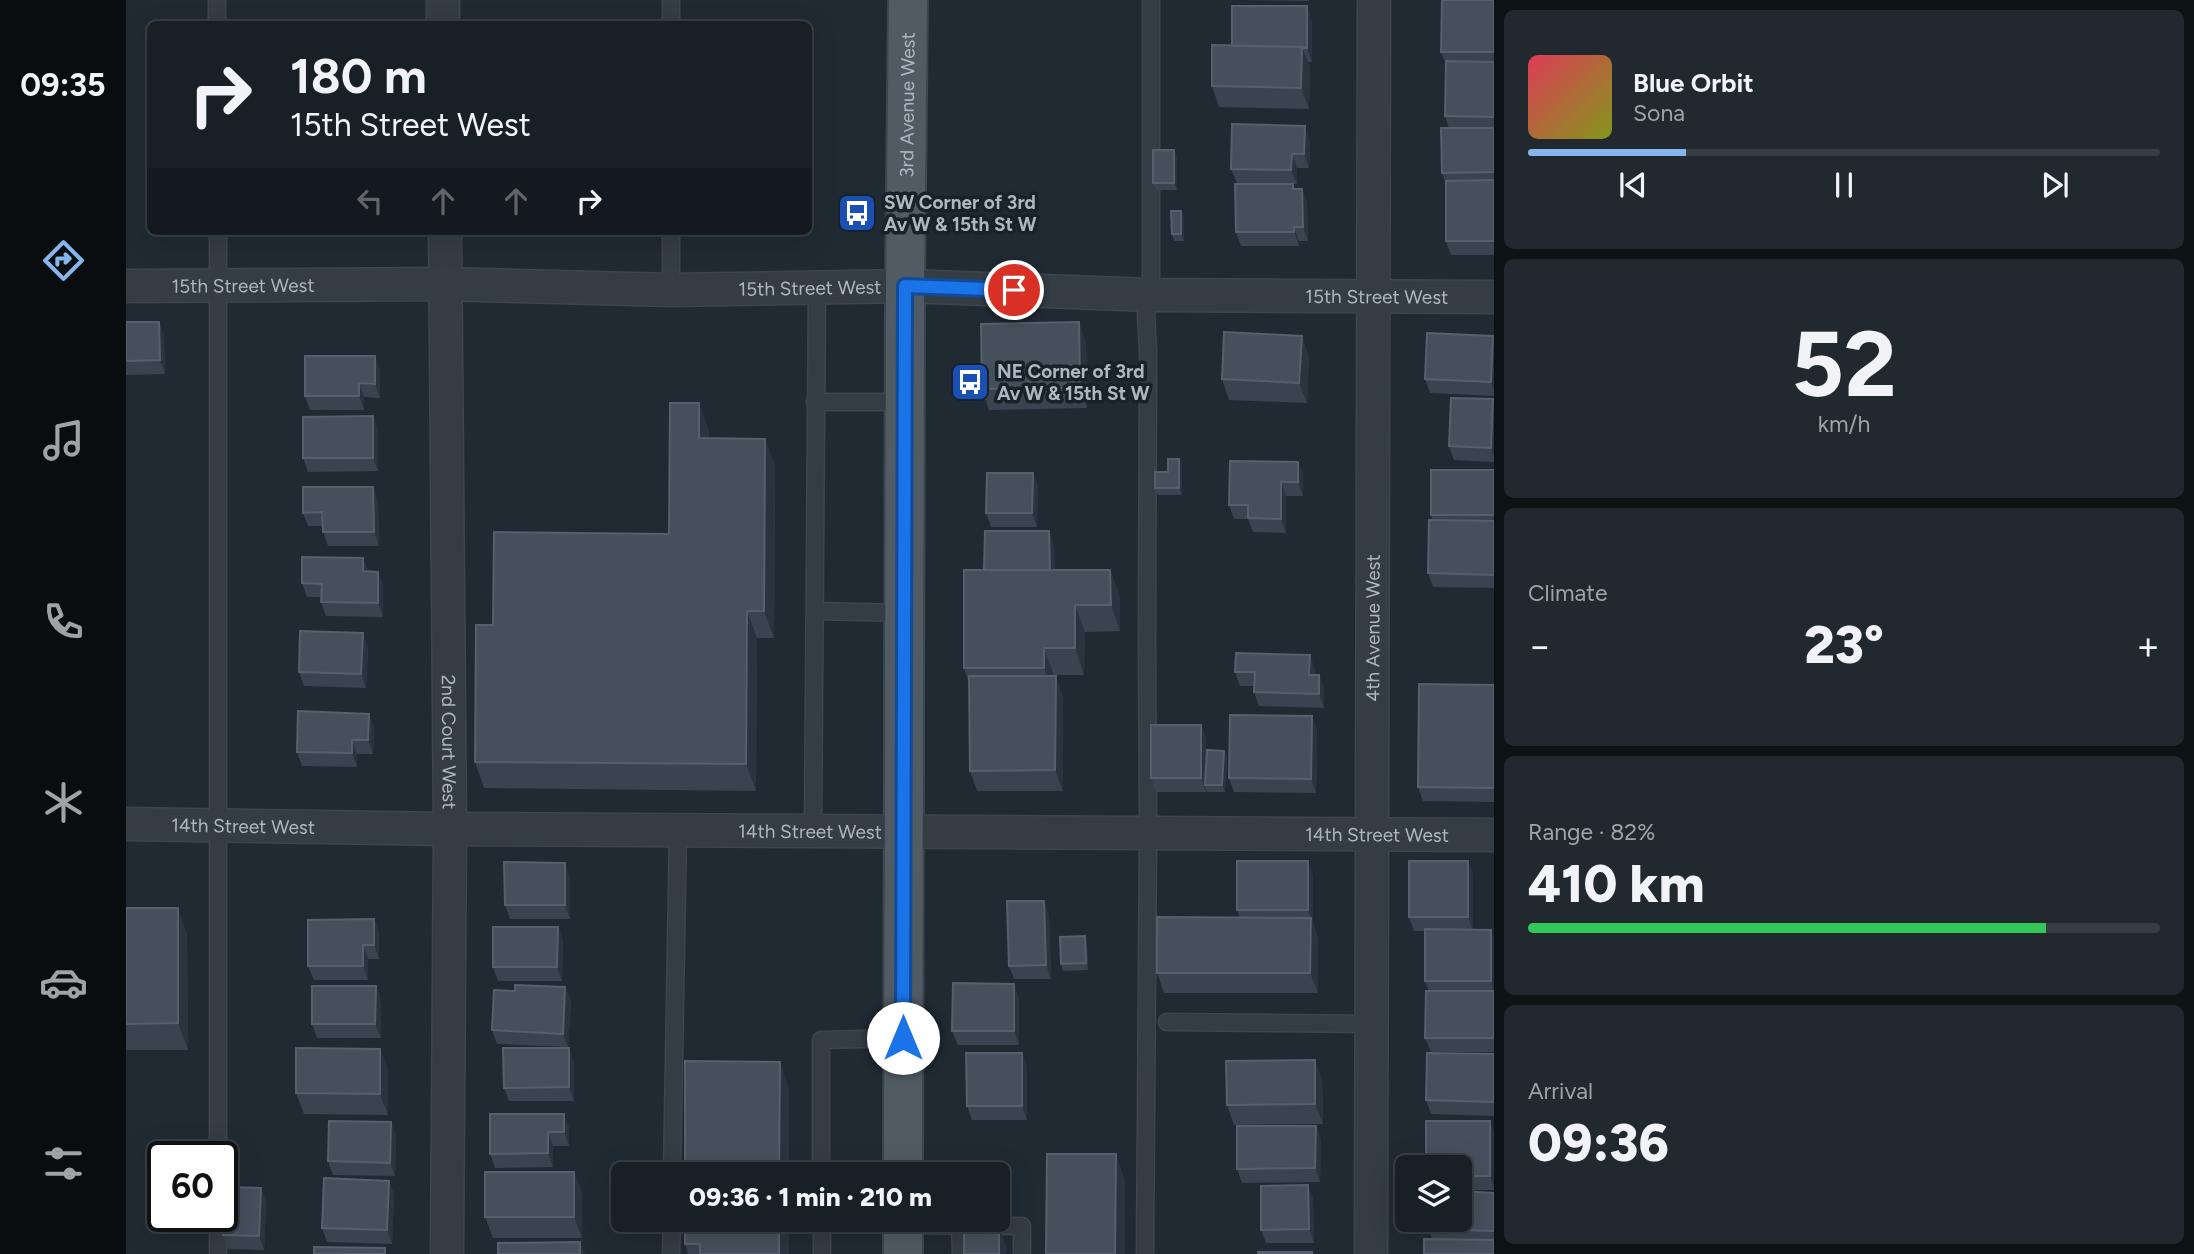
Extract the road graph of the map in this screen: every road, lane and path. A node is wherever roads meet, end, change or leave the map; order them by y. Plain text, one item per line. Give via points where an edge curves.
1 (216, 0) edge
2 (443, 0) edge
3 (671, 0) edge
4 (908, 0) edge
5 (1151, 0) edge
6 (1374, 0) edge
7 (217, 21) edge
8 (443, 21) edge
9 (671, 21) edge
10 (218, 235) edge
11 (445, 235) edge
12 (671, 235) edge
13 (445, 284) junction
14 (126, 286) edge
15 (905, 286) junction
16 (218, 287) junction
17 (817, 288) junction
18 (671, 290) junction
19 (1151, 295) junction
20 (1373, 297) junction
21 (1494, 297) edge
22 (816, 402) junction
23 (905, 402) junction
24 (815, 611) junction
25 (904, 613) junction
26 (126, 824) edge
27 (218, 827) junction
28 (450, 829) junction
29 (678, 830) junction
30 (813, 831) junction
31 (904, 832) junction
32 (1148, 833) junction
33 (1372, 835) junction
34 (1494, 835) edge
35 (1167, 1022) dead end
36 (1372, 1024) junction
37 (903, 1038) junction
38 (218, 1141) edge
39 (672, 1162) edge
40 (821, 1162) edge
41 (903, 1162) edge
42 (1010, 1226) edge
43 (218, 1232) edge
44 (672, 1232) edge
45 (822, 1232) edge
46 (960, 1232) edge
47 (218, 1254) edge
48 (447, 1254) edge
49 (671, 1254) edge
50 (822, 1254) edge
51 (961, 1254) edge
52 (1022, 1254) edge
53 (1144, 1254) edge
54 (1371, 1254) edge

1 - 7 lane
2 - 8 street
3 - 9 lane
4 - 15 main road, 3rd Avenue West
5 - 19 lane
6 - 20 street, 4th Avenue West
10 - 16 lane
11 - 13 street, 2nd Court West
12 - 18 lane
13 - 16 street, 15th Street West
13 - 18 street, 15th Street West
13 - 28 street, 2nd Court West
14 - 16 street, 15th Street West
15 - 17 street, 15th Street West
15 - 19 street, 15th Street West
15 - 23 main road, 3rd Avenue West
16 - 27 lane
17 - 18 street, 15th Street West
17 - 22 lane
19 - 20 street, 15th Street West
19 - 32 lane via 1146,314
20 - 21 street, 15th Street West
20 - 33 street, 4th Avenue West
22 - 23 lane
22 - 24 lane
23 - 25 main road, 3rd Avenue West
24 - 25 lane
24 - 30 lane
25 - 31 main road, 3rd Avenue West
26 - 27 street, 14th Street West
27 - 28 street, 14th Street West
27 - 38 lane
28 - 29 street, 14th Street West
28 - 48 street, 2nd Court West
29 - 30 street, 14th Street West
29 - 39 lane
30 - 31 street, 14th Street West
31 - 32 street, 14th Street West
31 - 37 main road, 3rd Avenue West
32 - 33 street, 14th Street West
32 - 53 lane
33 - 34 street, 14th Street West
33 - 36 street, 4th Avenue West
35 - 36 lane
36 - 54 street, 4th Avenue West
37 - 40 lane via 821,1040
37 - 41 main road, 3rd Avenue West
42 - 52 lane via 1022,1226
43 - 47 lane
44 - 49 lane
45 - 50 lane
46 - 51 lane

